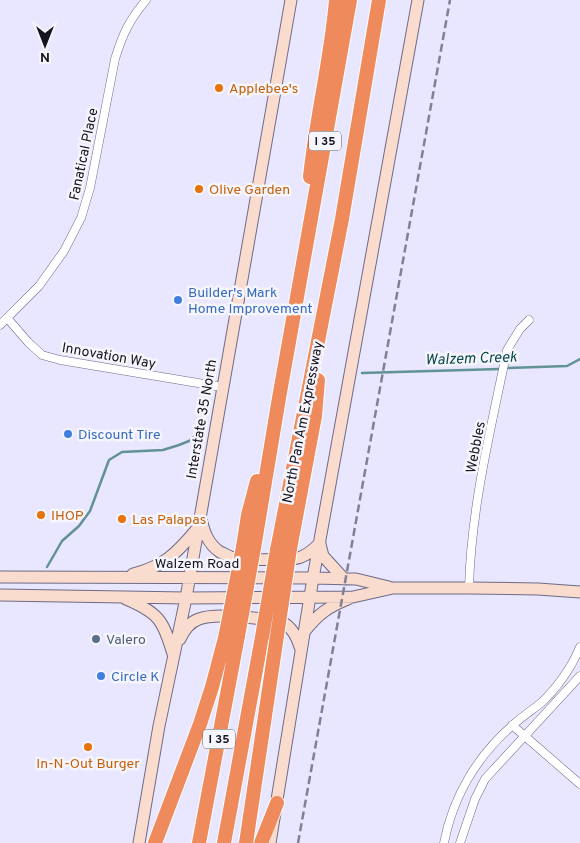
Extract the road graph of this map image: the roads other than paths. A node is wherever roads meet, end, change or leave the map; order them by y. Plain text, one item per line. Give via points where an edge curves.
1 (146, 0) edge
2 (291, 0) edge
3 (336, 0) edge
4 (350, 0) edge
5 (380, 0) edge
6 (418, 0) edge
7 (300, 283) junction
8 (8, 319) junction
9 (529, 320) dead end
10 (0, 325) edge
11 (222, 387) junction
12 (200, 515) junction
13 (197, 528) junction
14 (320, 543) junction
15 (283, 549) junction
16 (0, 577) edge
17 (118, 578) junction
18 (189, 578) junction
19 (313, 578) junction
20 (344, 579) junction
21 (393, 588) junction
22 (469, 588) junction
23 (580, 592) edge
24 (0, 595) edge
25 (309, 596) junction
26 (120, 597) junction
27 (353, 597) junction
28 (186, 598) junction
29 (303, 634) junction
30 (231, 637) junction
31 (580, 647) edge
32 (301, 651) junction
33 (174, 654) junction
34 (580, 676) edge
35 (512, 726) junction
36 (524, 736) junction
37 (580, 784) edge
38 (277, 803) junction
39 (139, 843) edge
40 (155, 843) edge
41 (200, 843) edge
42 (224, 843) edge
43 (246, 843) edge
44 (261, 843) edge
45 (270, 843) edge
46 (444, 843) edge
47 (460, 843) edge

1 - 8 street, Fanatical Place via 131,19 115,58 90,188 80,218 64,251 39,286
2 - 11 main road, Interstate 35 North
3 - 7 highway via 314,143
4 - 7 highway, North Pan Am Expressway / I 35
5 - 15 highway, North Pan Am Expressway / I 35
6 - 14 main road
7 - 30 highway, North Pan Am Expressway / I 35, bridge
8 - 10 street, Fanatical Place
8 - 11 street, Innovation Way via 42,355
9 - 22 street, Webbles via 513,339 504,362 476,511
11 - 12 main road, Interstate 35 North
12 - 13 main road, Interstate 35 North
12 - 14 main road via 210,542 231,557 289,560 311,552
13 - 17 main road via 182,547 160,565
13 - 18 main road, Interstate 35 North
14 - 19 main road
14 - 20 main road via 324,556
15 - 42 highway, North Pan Am Expressway / I 35, bridge via 262,636
15 - 43 highway, bridge via 277,642
16 - 17 main road, Walzem Road
17 - 18 main road, Walzem Road
18 - 19 main road, Walzem Road
18 - 28 main road, Interstate 35 North
19 - 20 main road, Walzem Road
19 - 25 main road
20 - 21 main road, Walzem Road
21 - 22 main road, Walzem Road
21 - 27 main road, Walzem Road
22 - 23 main road, Walzem Road
24 - 26 main road, Walzem Road
25 - 27 main road, Walzem Road
25 - 28 main road, Walzem Road
25 - 29 main road
26 - 28 main road, Walzem Road
26 - 33 main road via 144,607 158,618
27 - 29 main road via 330,606 313,620
28 - 33 main road, Interstate 35 North
29 - 32 main road
30 - 40 highway
30 - 41 highway, North Pan Am Expressway / I 35
31 - 35 street via 552,691
32 - 33 main road via 296,635 283,622 217,616 192,623 182,635
32 - 38 main road
33 - 39 main road, Interstate 35 North
34 - 36 street
35 - 36 street
35 - 46 street via 474,767 447,824
36 - 37 street
36 - 47 street via 485,779
38 - 44 highway
38 - 45 main road

